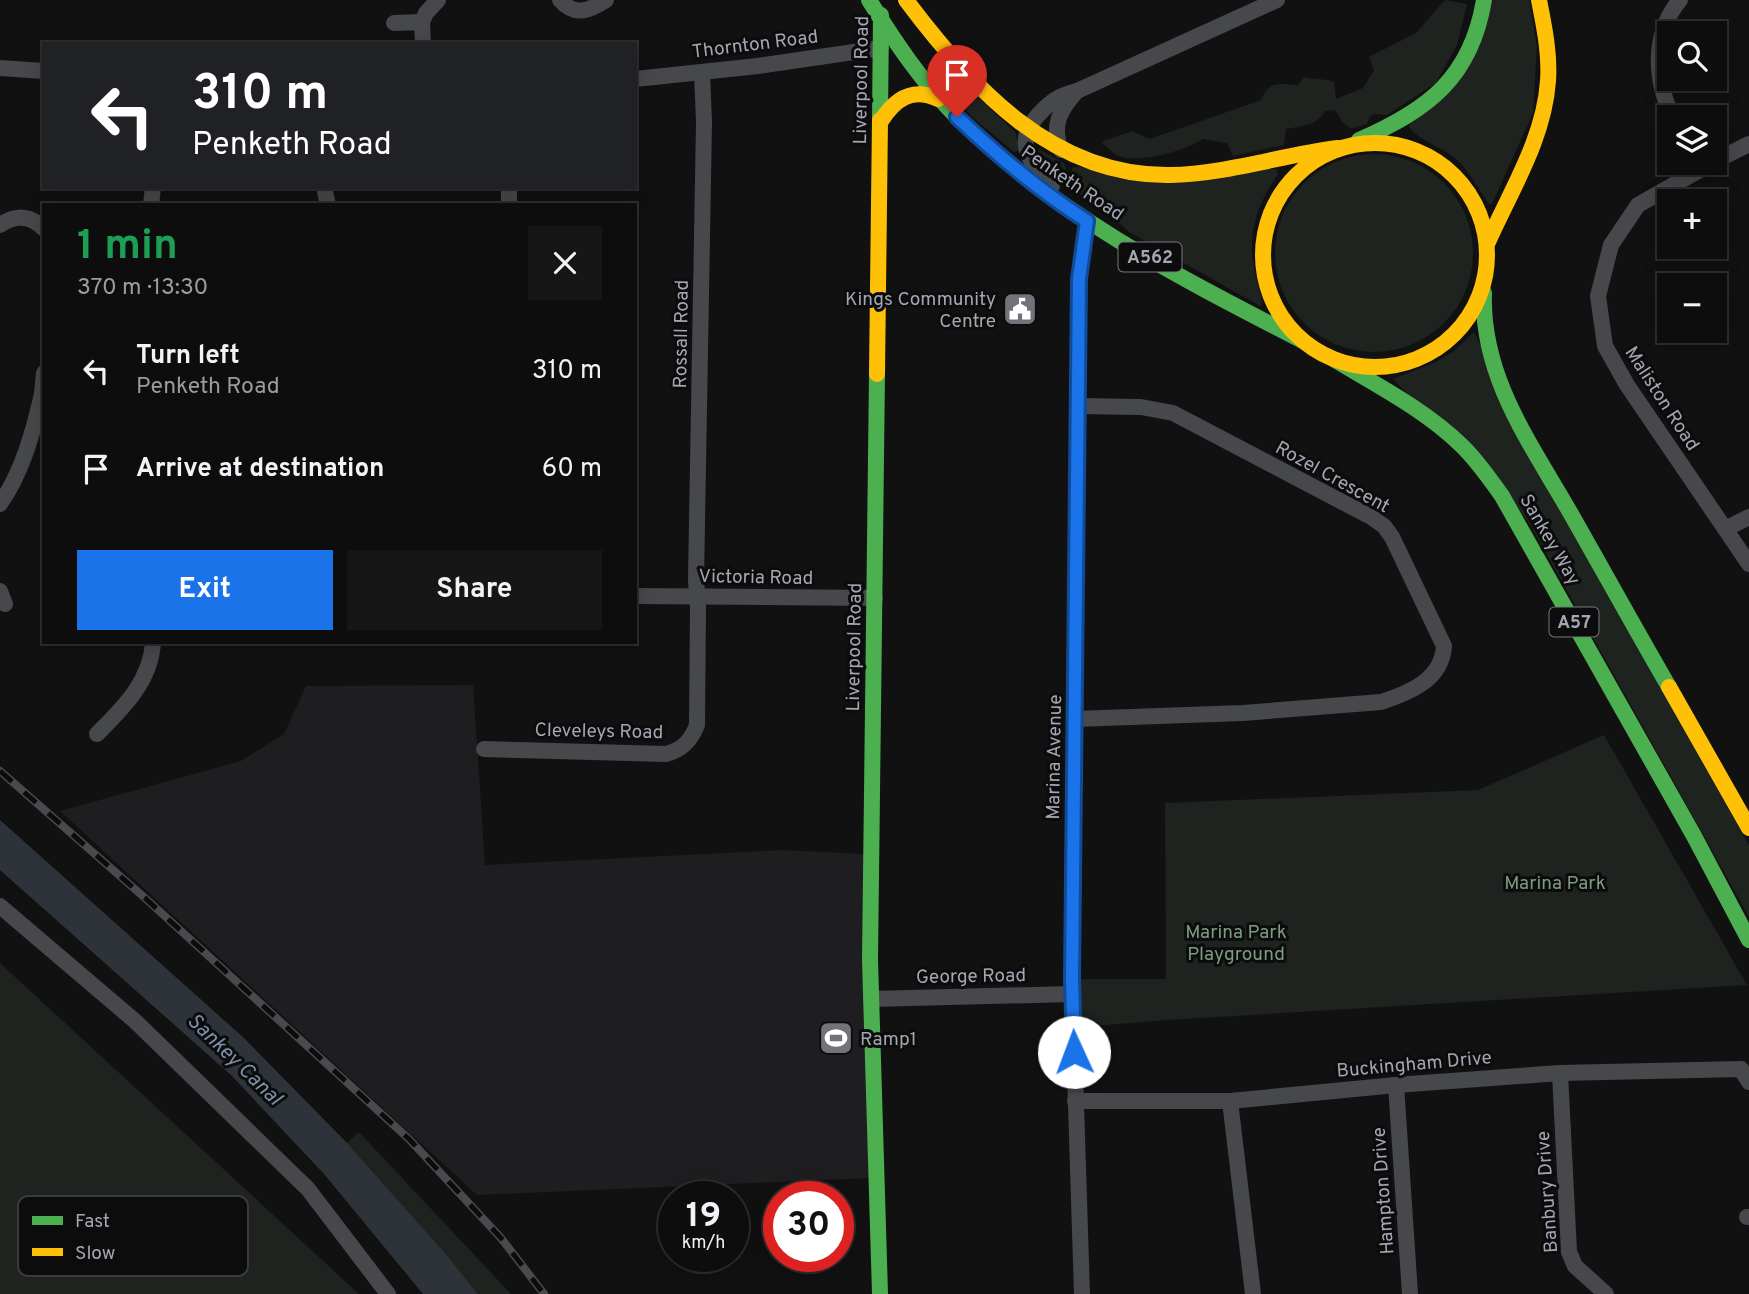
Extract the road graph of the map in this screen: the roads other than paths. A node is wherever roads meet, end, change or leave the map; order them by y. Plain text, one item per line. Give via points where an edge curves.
1 (438, 0) edge
2 (560, 0) edge
3 (606, 0) edge
4 (869, 0) edge
5 (881, 0) edge
6 (906, 0) edge
7 (1277, 0) edge
8 (1484, 0) edge
9 (1539, 0) edge
10 (1680, 0) edge
11 (422, 22) junction
12 (881, 22) junction
13 (394, 23) dead end
14 (424, 42) edge
15 (881, 48) junction
16 (0, 68) edge
17 (42, 71) edge
18 (702, 72) junction
19 (637, 79) edge
20 (1077, 91) junction
21 (938, 99) junction
22 (1667, 105) edge
23 (881, 121) junction
24 (1027, 129) junction
25 (1749, 144) edge
26 (1341, 147) junction
27 (1061, 150) junction
28 (1727, 154) edge
29 (1688, 175) edge
30 (1084, 219) junction
31 (0, 225) edge
32 (42, 227) edge
33 (1488, 242) junction
34 (1485, 281) junction
35 (1303, 341) junction
36 (1335, 360) junction
37 (42, 398) edge
38 (1078, 406) junction
39 (0, 504) edge
40 (1749, 517) edge
41 (1725, 529) junction
42 (1749, 564) edge
43 (637, 596) edge
44 (697, 597) junction
45 (875, 598) junction
46 (153, 644) edge
47 (1075, 719) junction
48 (97, 734) dead end
49 (484, 749) dead end
50 (1749, 828) edge
51 (0, 906) edge
52 (1749, 940) edge
53 (1072, 994) junction
54 (871, 999) junction
55 (1560, 1073) junction
56 (1749, 1082) edge
57 (1396, 1084) junction
58 (1075, 1101) junction
59 (1230, 1101) junction
60 (388, 1294) edge
61 (880, 1294) edge
62 (1082, 1294) edge
63 (1253, 1294) edge
64 (1410, 1294) edge
65 (1606, 1294) edge

1 - 11 street
2 - 3 street via 578,12
4 - 12 main road, Penketh Road / A562
5 - 12 main road, Liverpool Road
6 - 24 main road, Penketh Road via 975,83
7 - 20 street
8 - 26 main road, A57 via 1475,43 1454,78 1425,106
9 - 33 main road, A57 via 1548,91 1540,126
10 - 22 street via 1670,11 1658,59
11 - 13 street
11 - 14 street
12 - 15 main road, Liverpool Road
12 - 21 main road, Penketh Road / A562
15 - 18 street, Thornton Road
15 - 23 main road, Liverpool Road
16 - 17 street
18 - 19 street, Thornton Road
18 - 44 street, Rossall Road
20 - 24 street via 1055,98
20 - 27 street via 1057,122
21 - 23 main road via 915,92 897,101
21 - 30 main road, Penketh Road / A562 via 993,152
23 - 45 main road, Liverpool Road
24 - 27 main road, Penketh Road
24 - 30 street via 1025,144 1031,160
25 - 28 street, Maliston Road
26 - 27 main road, Penketh Road via 1167,175 1098,167
26 - 33 main road, A57 via 1368,142 1401,144 1432,157 1458,178 1478,207
26 - 35 main road, A57 via 1308,163 1285,186 1269,215 1262,248 1266,282 1279,314
29 - 41 street, Maliston Road via 1637,205 1611,245 1598,296 1605,346
30 - 35 main road, Penketh Road / A562
30 - 38 street, Marina Avenue
31 - 32 street via 26,217
33 - 34 main road, A57
34 - 36 main road, A57 via 1472,313 1450,339 1421,358 1388,367
34 - 50 main road, Sankey Way / A57 via 1482,315 1502,392
35 - 36 main road, A57
36 - 52 main road, Sankey Way / A57 via 1460,443 1502,496
37 - 39 street via 32,437
38 - 47 street, Marina Avenue
38 - 47 street, Rozel Crescent via 1141,407 1173,413 1371,517 1392,537 1444,646 1436,672 1420,686 1381,702
40 - 41 street
41 - 42 street, Maliston Road
43 - 44 street, Victoria Road
44 - 45 street, Victoria Road
44 - 49 street, Cleveleys Road via 697,725 682,747 666,754
45 - 54 main road, Liverpool Road
46 - 48 street via 152,659 131,700
47 - 53 street, Marina Avenue
51 - 60 street via 135,1021 308,1189
53 - 54 street, George Road
53 - 58 street, Marina Avenue
54 - 61 main road, Liverpool Road
55 - 56 street, Buckingham Drive via 1741,1069
55 - 57 street, Buckingham Drive
55 - 65 street, Banbury Drive via 1569,1252 1575,1266
57 - 59 street, Buckingham Drive
57 - 64 street, Hampton Drive
58 - 59 street, Buckingham Drive
58 - 62 street, Marina Avenue
59 - 63 street

